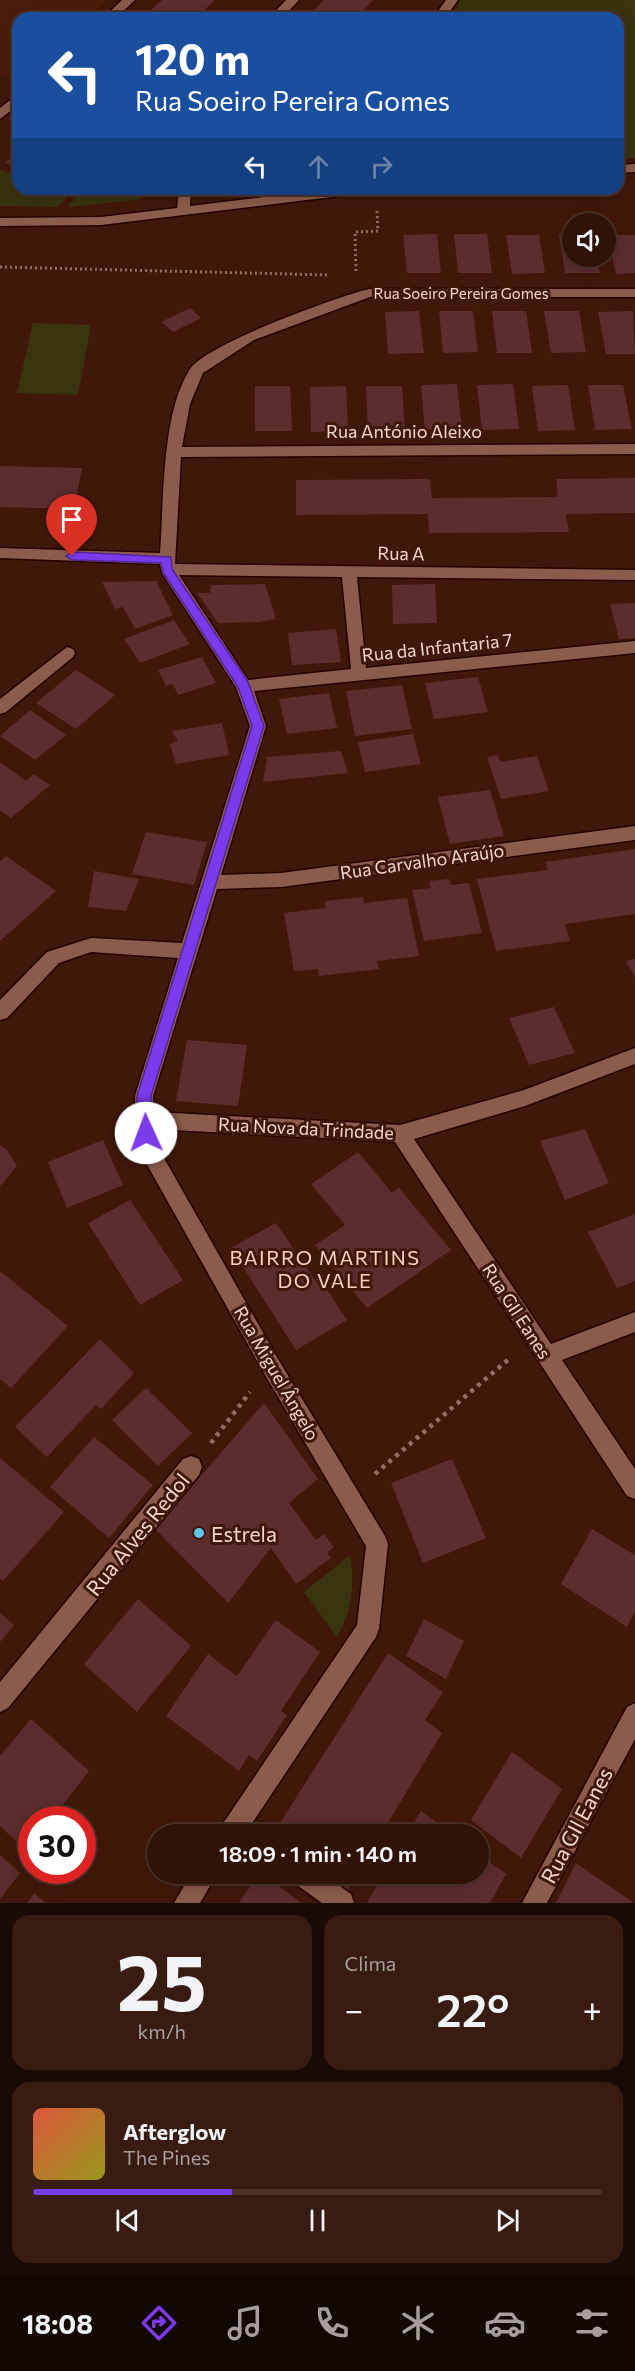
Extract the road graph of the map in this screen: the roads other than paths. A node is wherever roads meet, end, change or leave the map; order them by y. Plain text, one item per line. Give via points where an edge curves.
1 (129, 0) edge
2 (293, 0) edge
3 (116, 12) edge
4 (281, 12) edge
5 (184, 195) edge
6 (276, 195) edge
7 (183, 211) junction
8 (0, 222) edge
9 (635, 293) edge
10 (635, 449) edge
11 (174, 452) junction
12 (0, 554) edge
13 (167, 564) junction
14 (349, 572) junction
15 (635, 575) edge
16 (635, 647) edge
17 (67, 653) dead end
18 (359, 674) junction
19 (244, 686) junction
20 (0, 708) edge
21 (635, 833) edge
22 (209, 882) junction
23 (189, 951) junction
24 (0, 1011) edge
25 (635, 1056) edge
26 (145, 1120) junction
27 (400, 1134) junction
28 (635, 1322) edge
29 (546, 1356) junction
30 (191, 1467) road end
31 (635, 1488) edge
32 (0, 1700) edge
33 (635, 1715) edge
34 (244, 1824) edge
35 (198, 1884) edge
36 (316, 1884) edge
37 (186, 1903) edge
38 (342, 1903) edge
39 (534, 1903) edge

1 - 3 street
2 - 4 street
5 - 7 street
6 - 7 street
7 - 8 street via 101,221
9 - 11 street, Rua Soeiro Pereira Gomes via 369,293 249,337 197,370 183,404
10 - 11 street, Rua António Aleixo
11 - 13 street, Rua Soeiro Pereira Gomes
12 - 13 street
13 - 14 street, Rua A
13 - 19 street, Rua Miguel Ângelo
14 - 15 street, Rua A
14 - 18 street
16 - 18 street, Rua da Infantaria 7
17 - 20 street
18 - 19 street, Rua da Infantaria 7
19 - 22 street, Rua Miguel Ângelo via 258,726
21 - 22 street, Rua Carvalho Araújo via 281,880
22 - 23 street, Rua Miguel Ângelo
23 - 24 street via 90,945 52,957
23 - 26 street, Rua Miguel Ângelo via 144,1096
25 - 27 street, Rua Nova da Trindade via 525,1098
26 - 27 street, Rua Nova da Trindade
26 - 34 street, Rua Miguel Ângelo via 146,1145 377,1544 368,1629
27 - 29 street, Rua GIl Eanes
28 - 29 street
29 - 31 street, Rua GIl Eanes
30 - 32 street, Rua Alves Redol
33 - 39 street, Rua GIl Eanes
35 - 37 street
36 - 38 street

